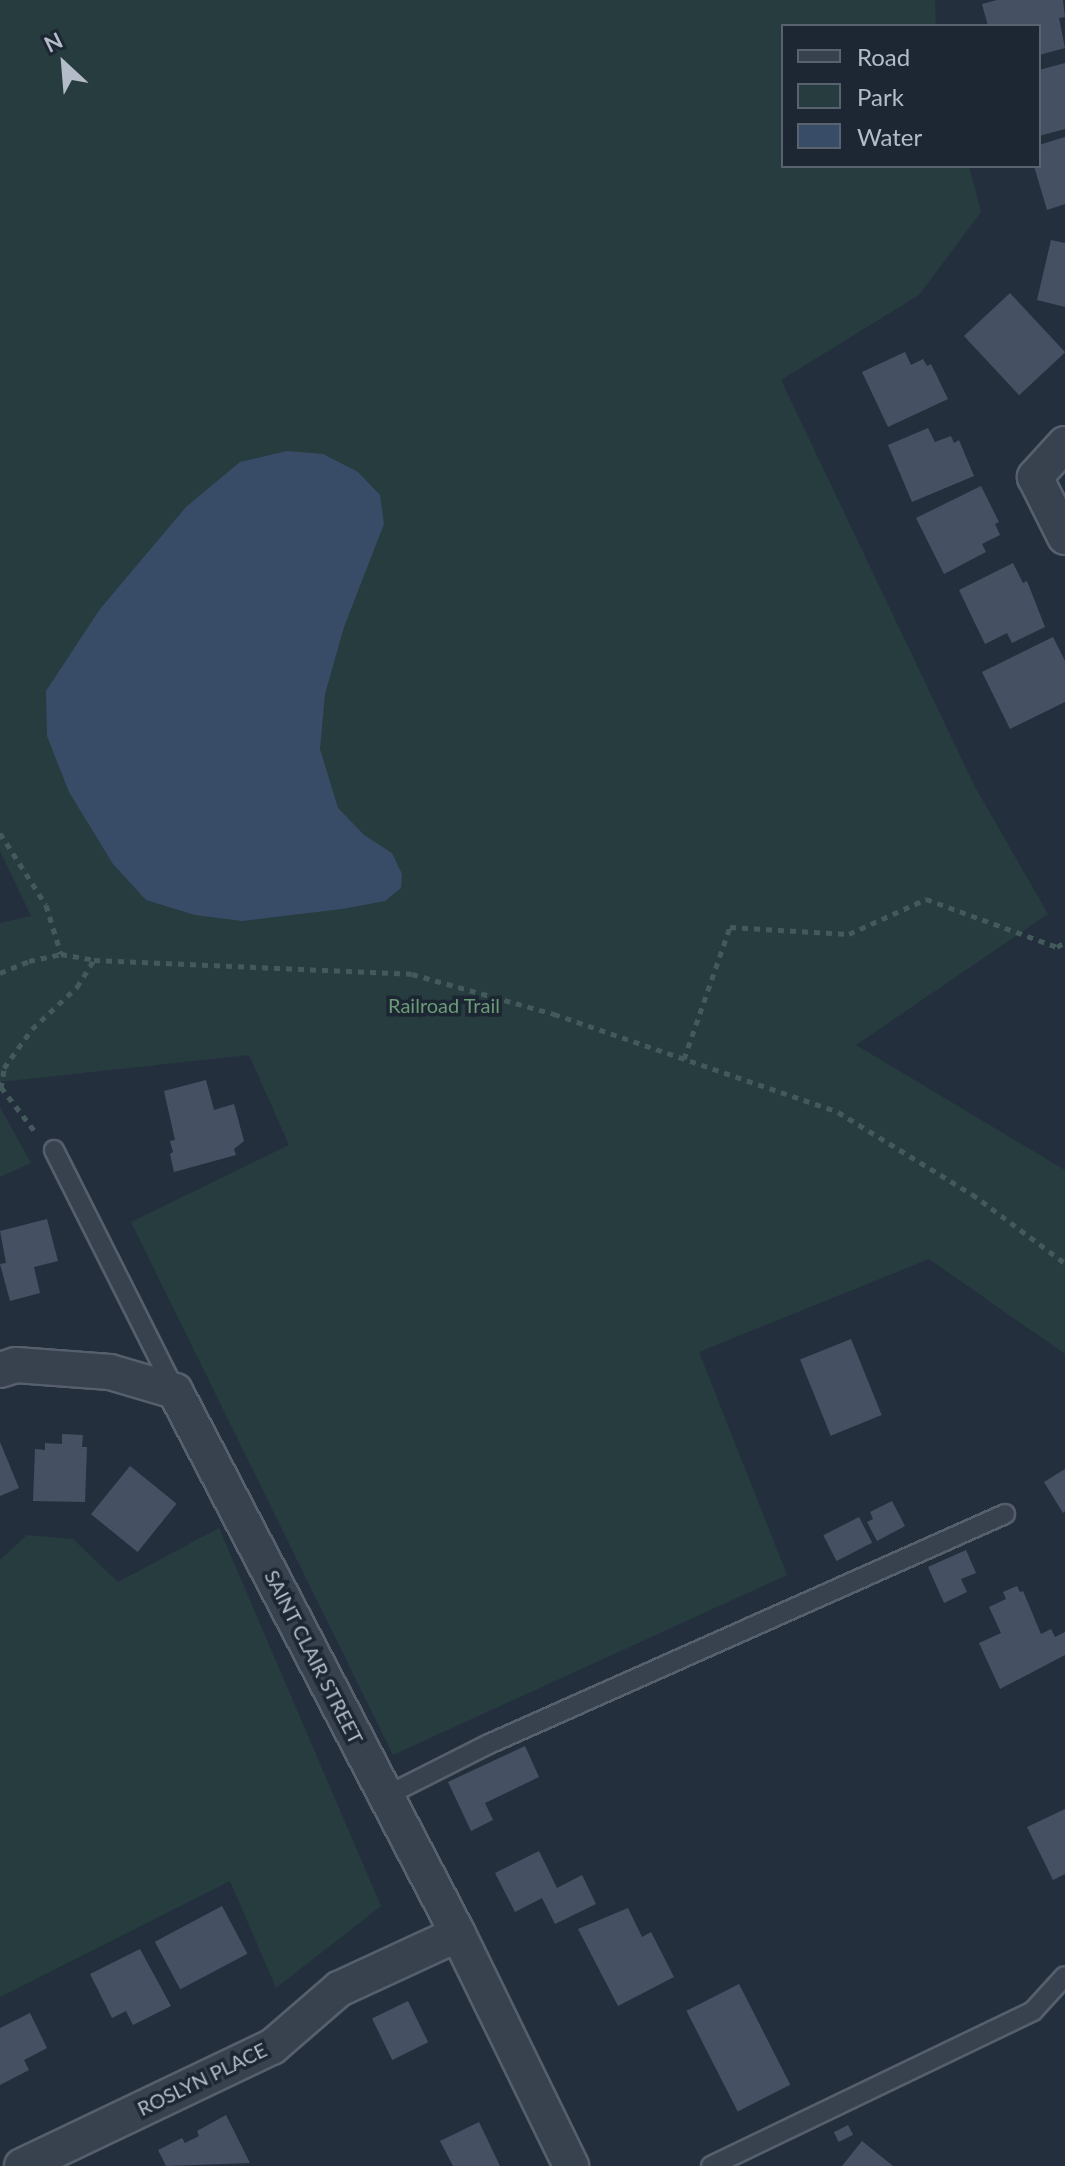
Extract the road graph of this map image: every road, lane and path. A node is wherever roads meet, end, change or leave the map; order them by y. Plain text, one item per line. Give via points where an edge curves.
1 (1065, 444) edge
2 (1065, 537) edge
3 (0, 833) edge
4 (1065, 942) edge
5 (61, 954) junction
6 (94, 960) junction
7 (0, 973) edge
8 (684, 1059) junction
9 (1, 1087) edge
10 (54, 1150) joint
11 (1065, 1263) edge
12 (0, 1370) edge
13 (175, 1391) junction
14 (1005, 1514) dead end
15 (386, 1796) junction
16 (458, 1934) junction
17 (1065, 1976) edge
18 (22, 2166) edge
19 (571, 2166) edge
20 (711, 2166) edge

1 - 2 street via 1035,477
3 - 5 path via 46,905
4 - 8 path via 1057,947 926,899 849,934 730,927
5 - 6 path
5 - 7 path
6 - 8 path via 412,974 554,1014
6 - 9 path via 77,987 32,1029 4,1068
8 - 11 path via 838,1112 972,1194
9 - 10 path via 20,1116
10 - 13 lane, SAINT CLAIR STREET
12 - 13 street via 16,1365 110,1372
13 - 15 street, SAINT CLAIR STREET
14 - 15 lane via 489,1744
15 - 16 street, SAINT CLAIR STREET
16 - 18 street, ROSLYN PLACE via 339,1989 272,2047
16 - 19 street, SAINT CLAIR STREET
17 - 20 lane via 1033,2011

